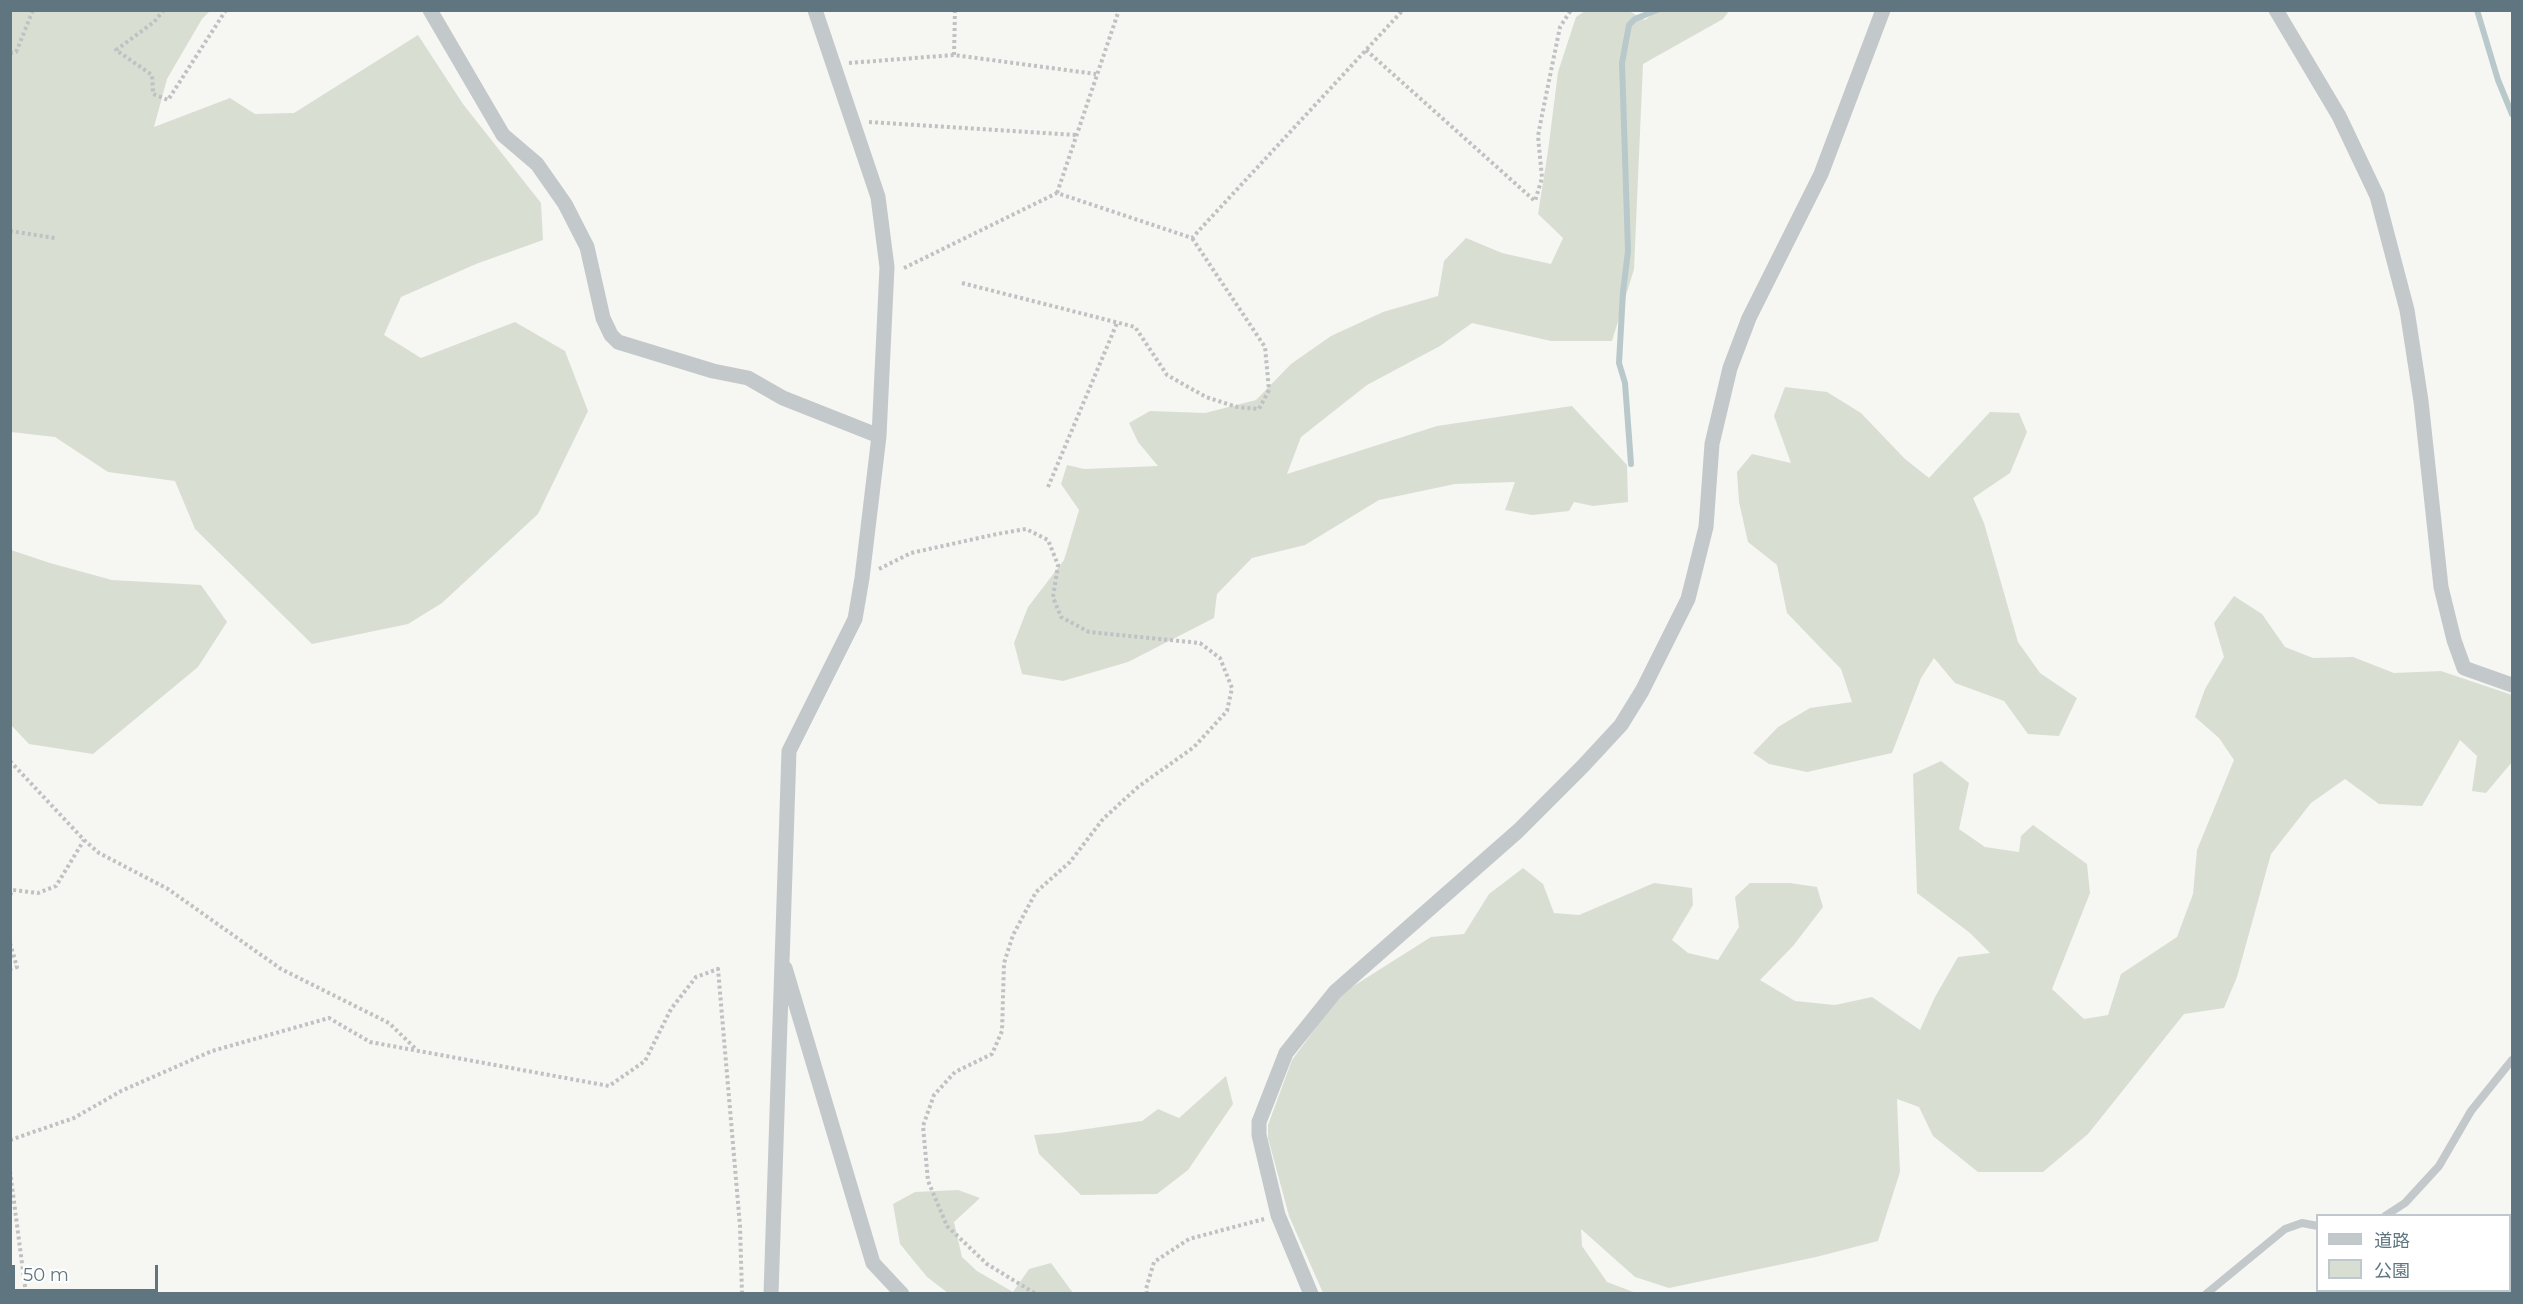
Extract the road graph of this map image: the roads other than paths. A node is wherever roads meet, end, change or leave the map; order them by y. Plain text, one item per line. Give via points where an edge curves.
1 (430, 10) edge
2 (815, 10) edge
3 (1883, 10) edge
4 (2276, 10) edge
5 (879, 436) junction
6 (2512, 685) edge
7 (781, 957) junction
8 (2512, 1060) edge
9 (2387, 1214) edge
10 (2316, 1226) edge
11 (771, 1293) edge
12 (902, 1293) edge
13 (1311, 1293) edge
14 (2206, 1293) edge

1 - 5 street via 503,135 537,164 566,204 587,247 603,318 618,342 748,378 783,398
2 - 5 street via 878,197 887,276
3 - 13 street via 1821,174 1749,318 1730,368 1713,444 1706,527 1688,599 1642,691 1621,725 1583,766 1518,831 1335,992 1286,1053 1259,1122 1259,1135 1278,1215
4 - 6 street via 2339,116 2377,196 2407,310 2441,587 2454,640 2464,668
5 - 7 street via 855,619 789,751
7 - 11 street
7 - 12 street via 873,1263
8 - 9 lane via 2470,1111 2439,1166 2405,1203
10 - 14 lane via 2302,1223 2285,1229

